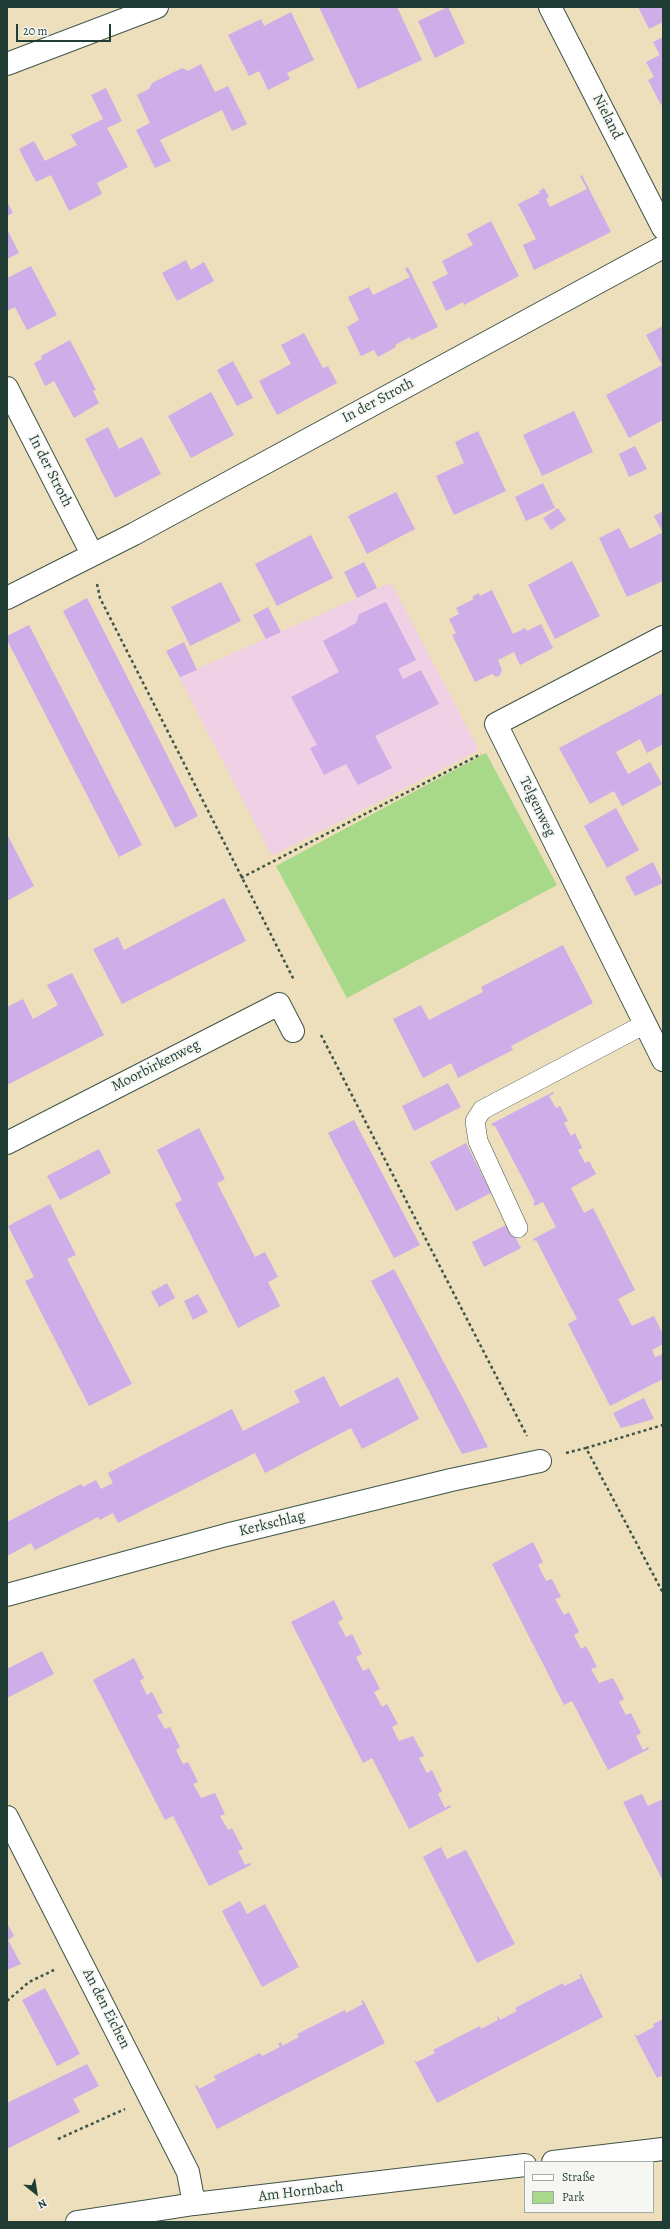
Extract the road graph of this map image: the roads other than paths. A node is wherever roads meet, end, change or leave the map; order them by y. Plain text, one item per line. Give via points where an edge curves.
1 (157, 7) edge
2 (550, 7) edge
3 (7, 64) edge
4 (663, 228) edge
5 (663, 247) edge
6 (7, 388) edge
7 (92, 554) junction
8 (7, 598) edge
9 (663, 636) edge
10 (645, 1024) junction
11 (292, 1031) dead end
12 (663, 1060) edge
13 (7, 1143) edge
14 (518, 1228) dead end
15 (540, 1461) road end
16 (7, 1595) edge
17 (7, 1817) edge
18 (663, 2149) edge
19 (561, 2161) edge
20 (524, 2165) edge
21 (194, 2204) junction
22 (77, 2222) edge

1 - 3 street
2 - 4 street, Nieland
5 - 7 street, In der Stroth via 134,534
6 - 7 street, In der Stroth
7 - 8 street, In der Stroth
9 - 10 street, Telgenweg via 496,724
10 - 12 street, Telgenweg
10 - 14 lane via 482,1110 475,1121 478,1141
11 - 13 street, Moorbirkenweg via 279,1004
15 - 16 street, Kerkschlag via 226,1535
17 - 21 street, An den Eichen via 188,2172
18 - 19 street
20 - 21 street, Am Hornbach
21 - 22 street, Am Hornbach

